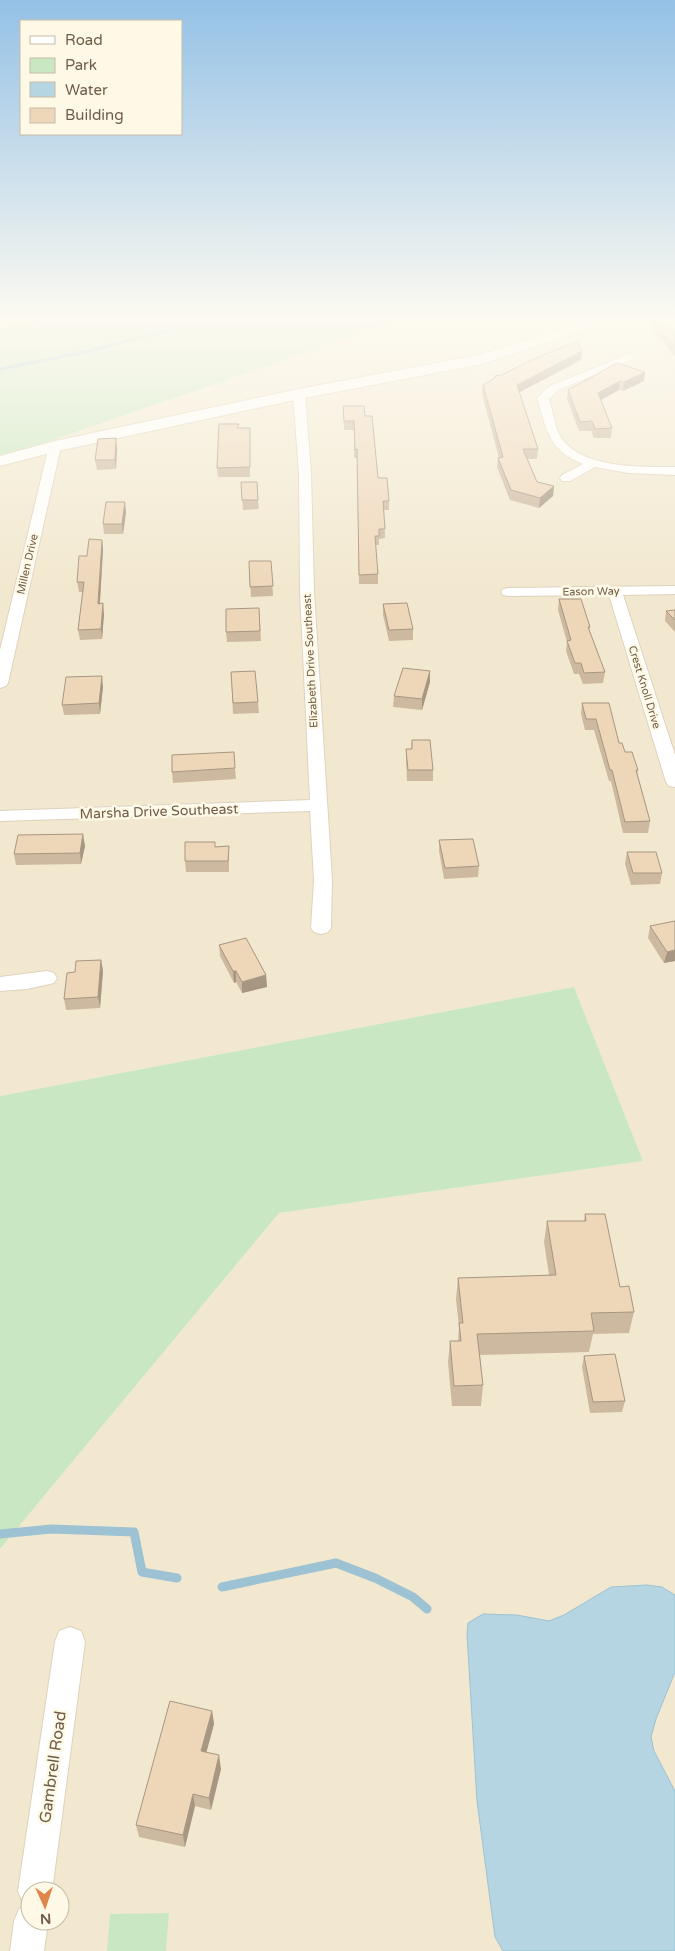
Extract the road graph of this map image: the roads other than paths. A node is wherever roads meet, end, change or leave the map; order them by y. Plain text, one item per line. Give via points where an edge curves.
1 (228, 409) edge
2 (300, 409) edge
3 (546, 409) edge
4 (55, 446) junction
5 (0, 460) edge
6 (594, 462) junction
7 (675, 471) edge
8 (566, 478) dead end
9 (675, 590) edge
10 (615, 591) junction
11 (508, 592) dead end
12 (0, 683) edge
13 (675, 782) edge
14 (318, 806) junction
15 (0, 816) edge
16 (321, 928) dead end
17 (47, 978) dead end
18 (0, 984) edge
19 (70, 1642) dead end
20 (36, 1881) edge
21 (30, 1931) edge
22 (27, 1951) edge

1 - 4 main road
2 - 14 street, Elizabeth Drive Southeast
3 - 6 street via 555,438 566,449
4 - 5 main road
4 - 12 street, Millen Drive
6 - 7 street via 633,470
6 - 8 street
9 - 10 street, Eason Way
10 - 11 street, Eason Way
10 - 13 street, Crest Knoll Drive
14 - 15 street, Marsha Drive Southeast
14 - 16 street, Elizabeth Drive Southeast via 323,880
17 - 18 street
19 - 20 street, Gambrell Road
21 - 22 street

